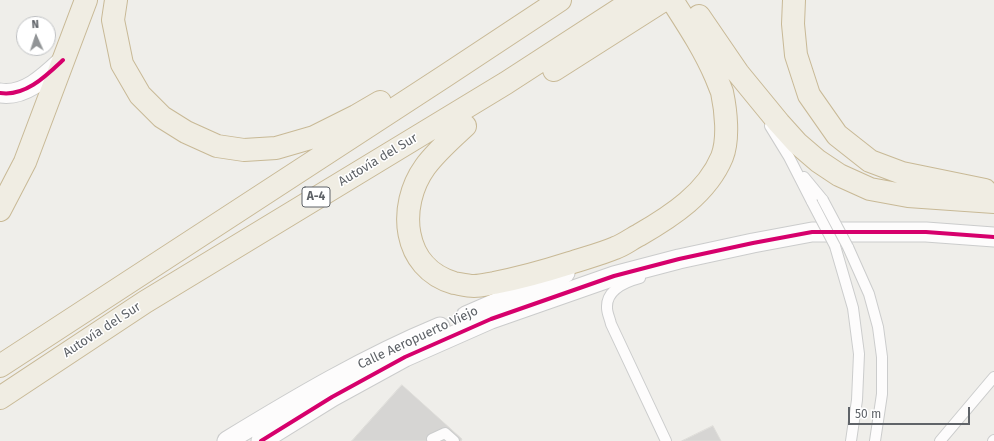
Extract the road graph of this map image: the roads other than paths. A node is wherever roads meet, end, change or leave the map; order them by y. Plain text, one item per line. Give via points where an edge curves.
1 (86, 0) edge
2 (116, 0) edge
3 (560, 0) edge
4 (634, 0) edge
5 (664, 0) edge
6 (672, 0) edge
7 (688, 0) edge
8 (794, 0) edge
9 (702, 34) junction
10 (63, 60) junction
11 (738, 73) junction
12 (446, 76) junction
13 (0, 93) edge
14 (465, 126) junction
15 (789, 157) junction
16 (360, 171) junction
17 (994, 191) edge
18 (994, 202) edge
19 (0, 210) edge
20 (994, 229) edge
21 (994, 237) edge
22 (753, 243) junction
23 (616, 248) junction
24 (440, 327) junction
25 (0, 366) edge
26 (994, 377) edge
27 (0, 398) edge
28 (432, 439) dead end
29 (227, 441) edge
30 (261, 441) edge
31 (454, 441) edge
32 (666, 441) edge
33 (851, 441) edge
34 (875, 441) edge
35 (940, 441) edge

1 - 10 highway
2 - 12 highway via 114,20 122,64 140,95 162,117 186,132 217,146 244,150 276,148 314,137 396,92
3 - 12 highway, Autovía del Sur / A-4
4 - 16 highway, Autovía del Sur / A-4 via 506,83
5 - 14 highway
6 - 9 highway
7 - 9 highway
8 - 17 highway via 793,24 800,68 809,95 837,135 870,161 902,173
9 - 11 highway
9 - 23 highway via 722,91 726,121 722,156 696,195 654,226
10 - 13 street via 43,79 28,88 15,93
10 - 19 highway via 25,162
11 - 15 lane
11 - 18 highway via 797,143 839,175 870,189 908,196
12 - 25 highway, Autovía del Sur / A-4
14 - 16 highway via 406,160
14 - 23 highway via 424,168 410,203 408,232 414,249 437,275 447,280 475,286 514,279
15 - 33 lane, bridge via 835,246 853,308 859,354 857,400
15 - 34 lane, bridge via 823,200 869,294 878,327 882,357 882,394
16 - 27 highway, Autovía del Sur / A-4 via 145,302
20 - 24 street via 902,223 811,223 735,236 612,268
21 - 22 street, Calle Aeropuerto Viejo via 926,232 812,232
22 - 30 street, Calle Aeropuerto Viejo via 614,276 491,319 405,356
22 - 32 lane via 633,280 619,286 610,296 607,308 611,324
23 - 24 street, Calle Aeropuerto Viejo
24 - 29 street, Calle Aeropuerto Viejo via 340,375
26 - 35 lane
28 - 31 lane via 445,433

